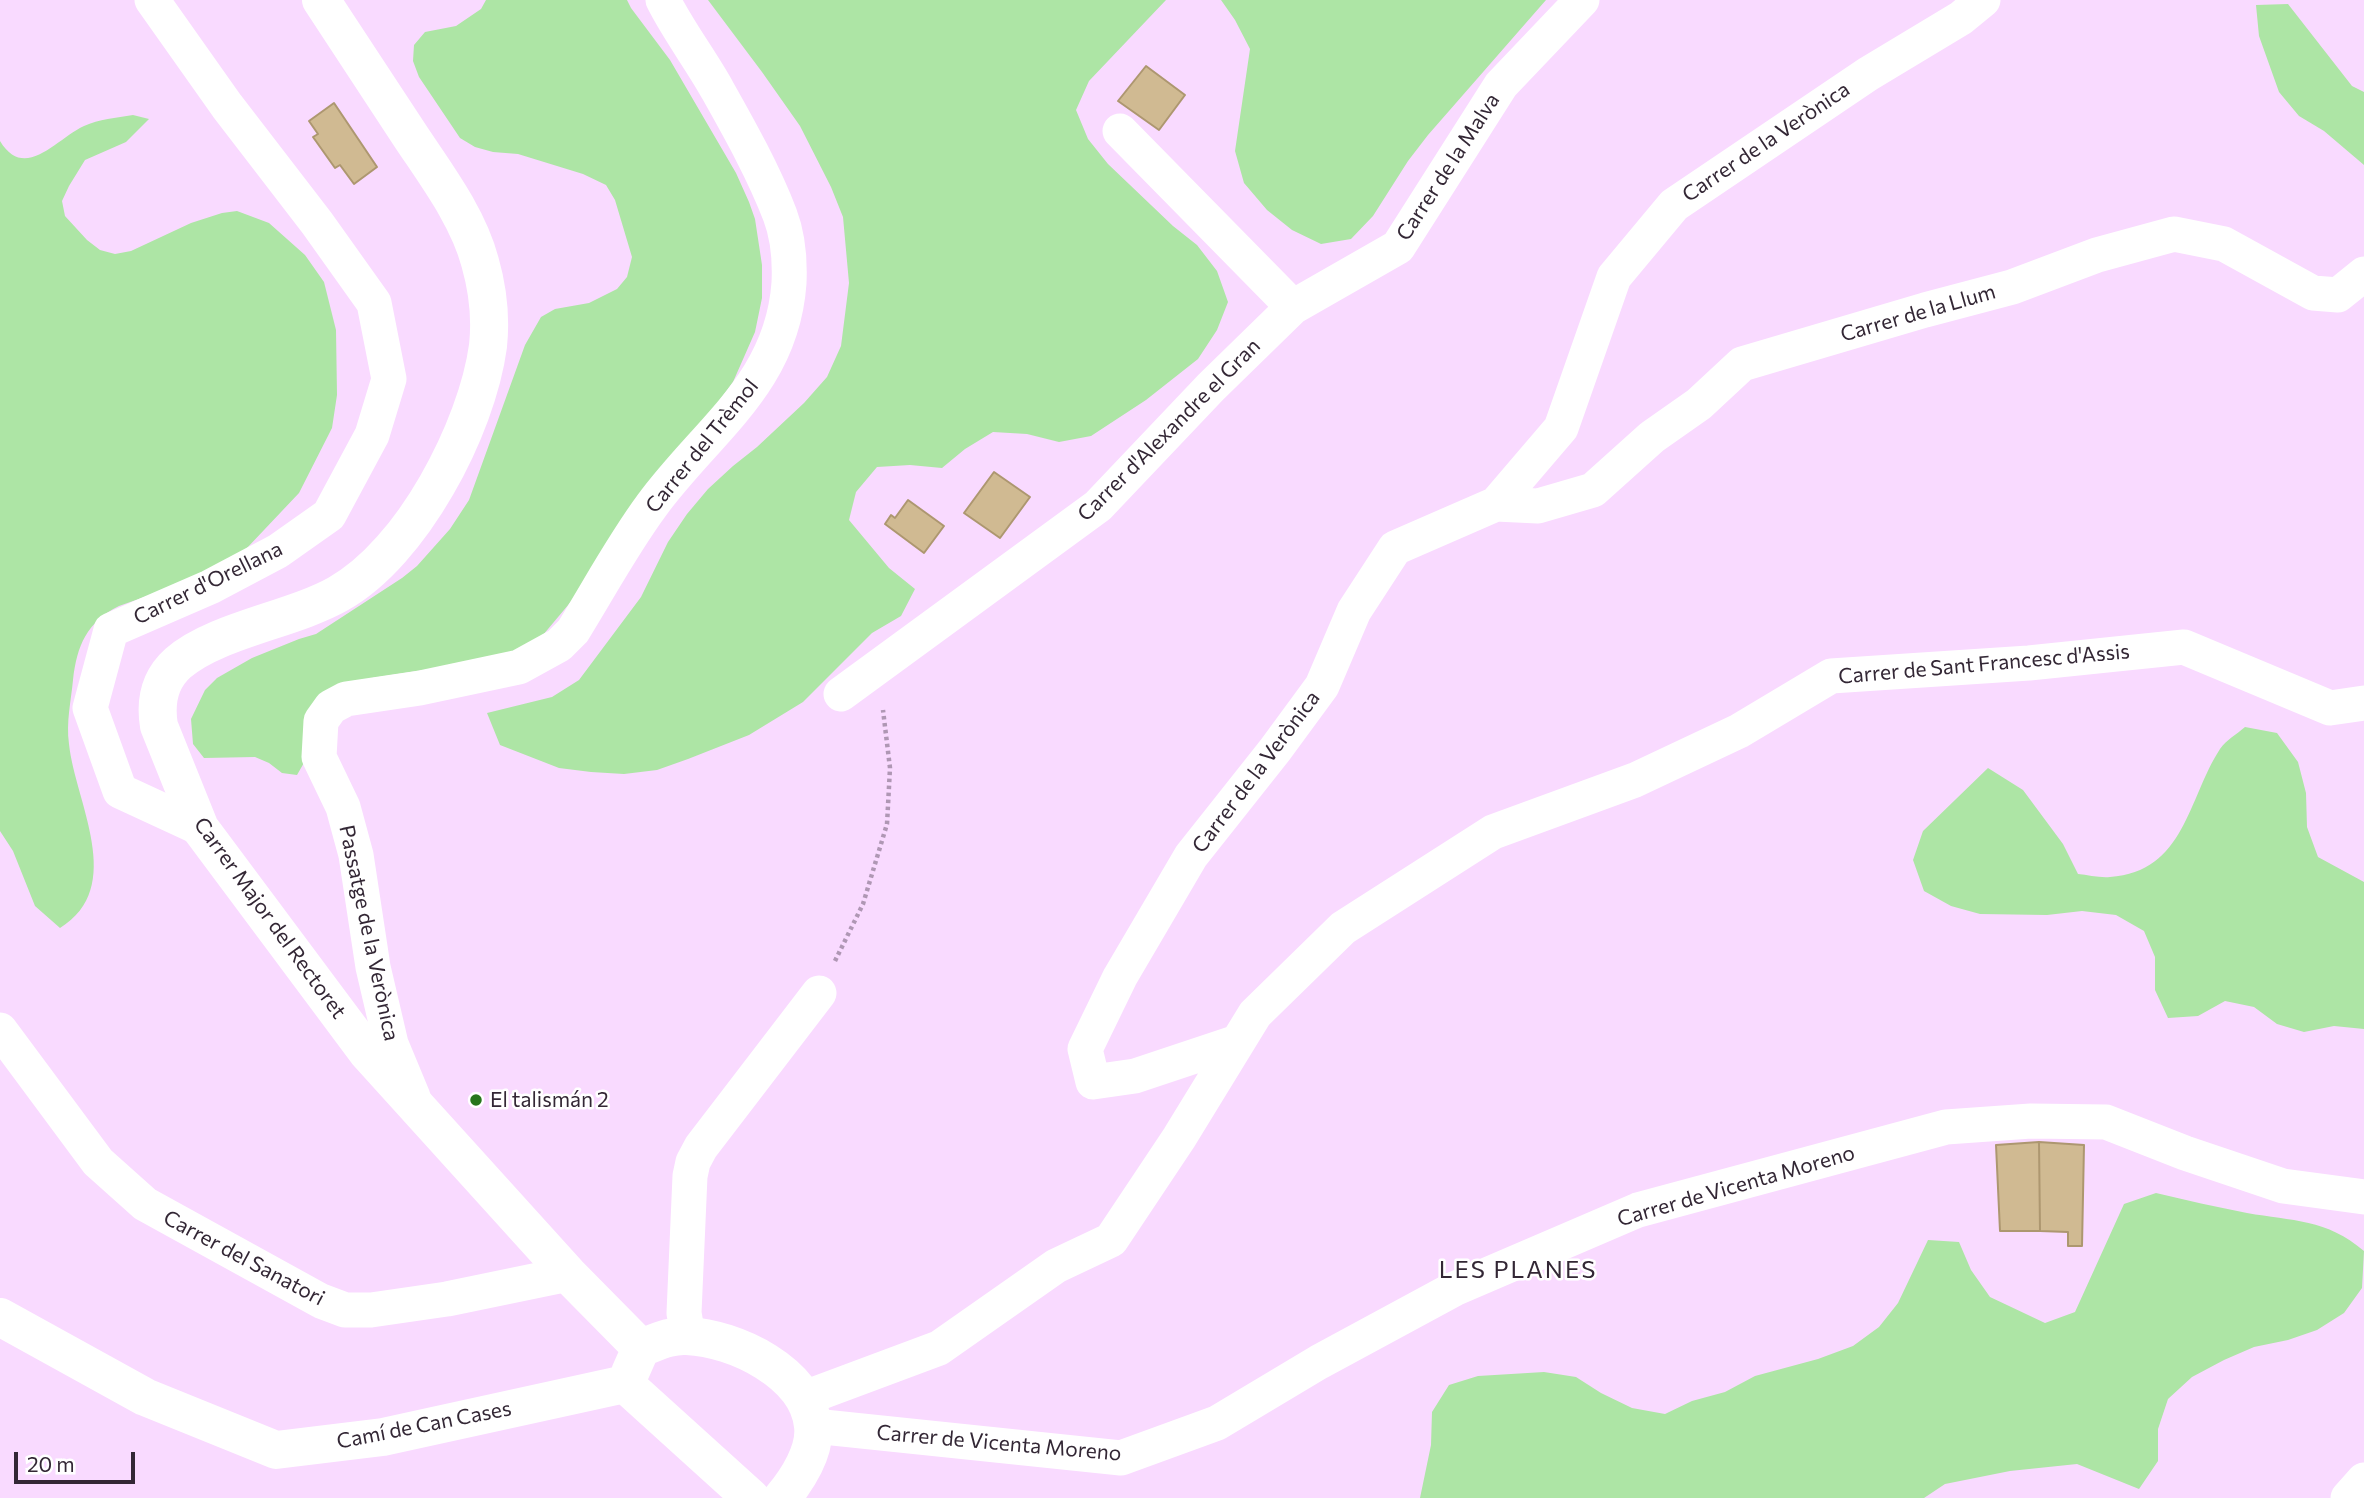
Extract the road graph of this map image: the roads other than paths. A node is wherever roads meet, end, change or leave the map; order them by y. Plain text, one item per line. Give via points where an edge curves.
1 (152, 0) edge
2 (321, 0) edge
3 (663, 0) edge
4 (1582, 0) edge
5 (1983, 0) edge
6 (1119, 131) dead end
7 (2364, 274) edge
8 (1293, 307) junction
9 (1496, 504) junction
10 (841, 694) dead end
11 (2364, 703) edge
12 (321, 721) joint
13 (200, 828) junction
14 (819, 993) road end
15 (0, 1030) edge
16 (1237, 1042) junction
17 (415, 1104) junction
18 (2364, 1197) edge
19 (568, 1274) junction
20 (0, 1317) edge
21 (688, 1336) junction
22 (641, 1348) junction
23 (625, 1384) junction
24 (809, 1412) junction
25 (2364, 1480) edge
26 (776, 1498) edge
27 (2348, 1498) edge

1 - 13 street, Carrer d'Orellana via 374,303 389,379 372,435 329,515 278,551 111,630 90,708 120,791
2 - 13 street, Carrer Major del Rectoret via 468,230 487,291 488,345 456,447 420,511 384,558 337,595 212,643 169,673 158,699 159,726
3 - 12 street, Carrer del Trèmol via 718,90 780,216 787,243 788,299 771,355 757,381 653,504 573,631 559,645 519,667 496,673 346,699 331,707
4 - 8 street, Carrer de la Malva via 1501,85 1398,247
5 - 9 street, Carrer de la Verònica via 1674,205 1614,277 1561,428
6 - 8 street
7 - 9 street, Carrer de la Llum via 2338,295 2313,293 2224,244 2174,234 2097,255 2012,287 1742,364 1593,490 1538,506
8 - 10 street, Carrer d'Alexandre el Gran via 1098,506
9 - 16 street, Carrer de la Verònica via 1395,548 1354,611 1322,686 1191,856 1120,976 1085,1049 1093,1082 1135,1076
11 - 16 street, Carrer de Sant Francesc d'Assis via 2330,708 2184,647 1831,676 1739,731 1635,780 1493,832 1343,928 1255,1013
12 - 17 street, Passatge de la Verònica via 318,757 343,807 391,1044
13 - 17 street, Carrer Major del Rectoret via 367,1052
14 - 21 street via 693,1162 684,1313
15 - 19 street, Carrer del Sanatori via 98,1162 127,1190 321,1301 345,1310 371,1310
16 - 24 street, Carrer de Sant Francesc d'Assis via 1111,1240 1056,1266 939,1348
17 - 19 street, Carrer Major del Rectoret
18 - 24 street, Carrer de Vicenta Moreno via 2283,1186 2106,1122 1946,1126 1638,1210 1454,1289 1217,1423 1121,1458
19 - 22 street, Carrer Major del Rectoret
20 - 23 street, Camí de Can Cases via 145,1396 276,1450 383,1437
21 - 22 street via 666,1337
21 - 24 street via 765,1360 790,1379
22 - 23 street
23 - 26 street
24 - 26 street via 811,1450
25 - 27 street

